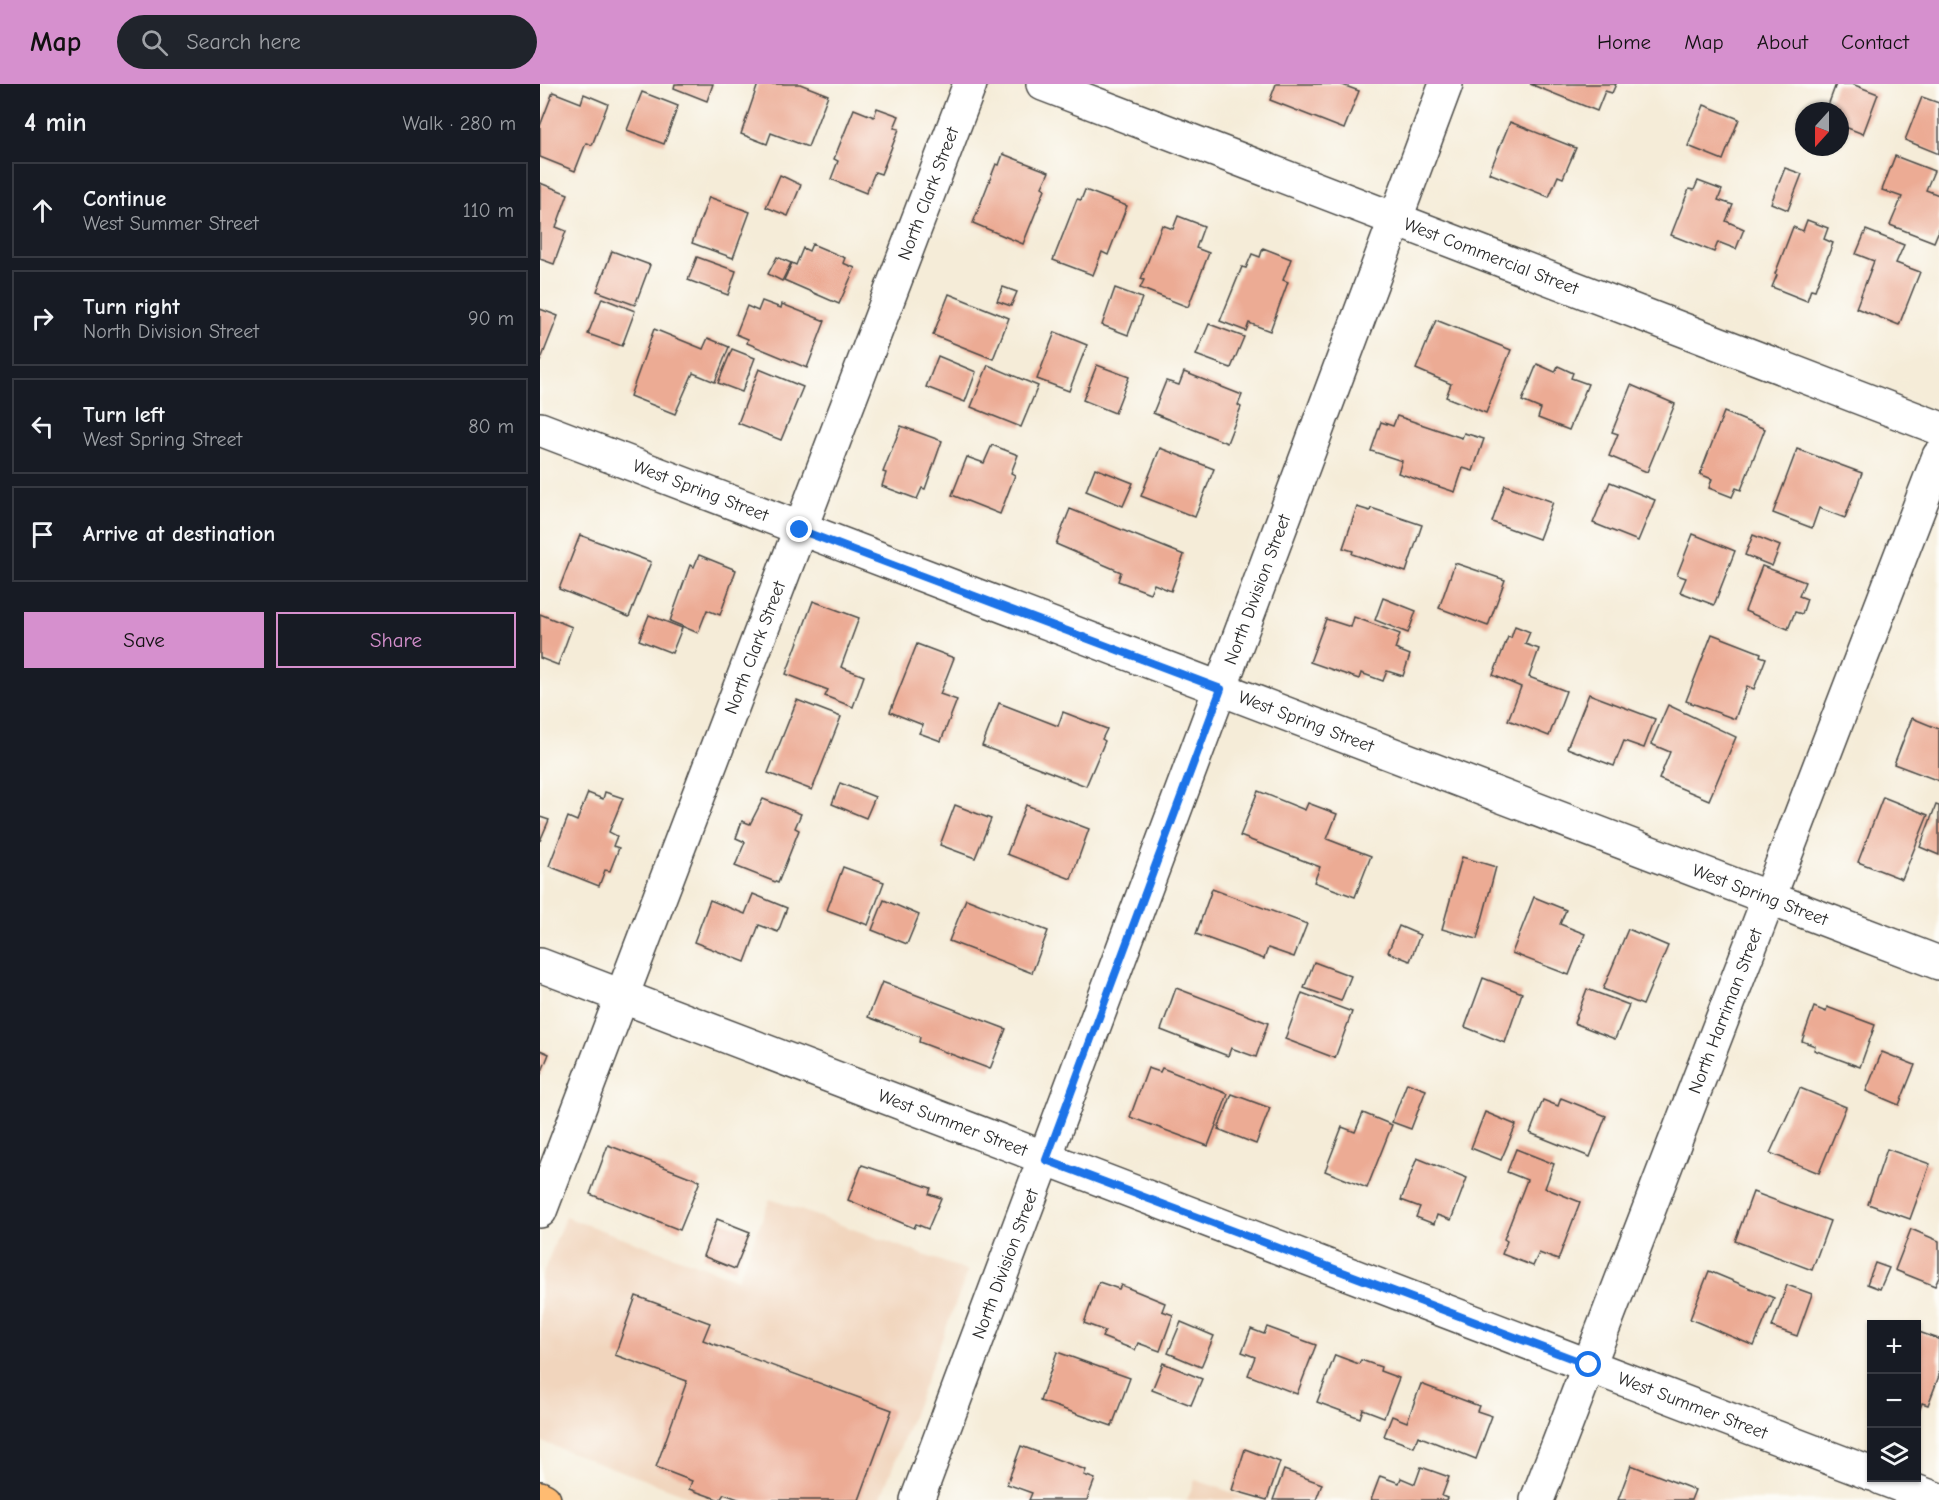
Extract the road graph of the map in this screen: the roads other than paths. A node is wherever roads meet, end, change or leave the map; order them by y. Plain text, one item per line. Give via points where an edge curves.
1 (970, 84) edge
2 (1043, 84) edge
3 (1446, 84) edge
4 (1395, 220) junction
5 (1939, 428) edge
6 (540, 429) edge
7 (1939, 456) edge
8 (800, 530) junction
9 (1221, 689) junction
10 (1767, 897) junction
11 (1939, 963) edge
12 (540, 965) edge
13 (622, 997) junction
14 (1046, 1160) junction
15 (540, 1211) edge
16 (1589, 1365) junction
17 (1867, 1472) edge
18 (540, 1498) edge
19 (544, 1500) edge
20 (917, 1500) edge
21 (1537, 1500) edge

1 - 8 street, North Clark Street
2 - 4 street, West Commercial Street
3 - 4 street, North Division Street
4 - 5 street, West Commercial Street
4 - 9 street, North Division Street
6 - 8 street, West Spring Street
7 - 10 street, North Harriman Street
8 - 9 street, West Spring Street
8 - 13 street, North Clark Street
9 - 10 street, West Spring Street
9 - 14 street, North Division Street
10 - 11 street, West Spring Street
10 - 16 street, North Harriman Street
12 - 13 street, West Summer Street
13 - 14 street, West Summer Street
13 - 15 street, North Clark Street
14 - 16 street, West Summer Street
14 - 20 street, North Division Street
16 - 17 street, West Summer Street
16 - 21 street, North Harriman Street
18 - 19 main road

